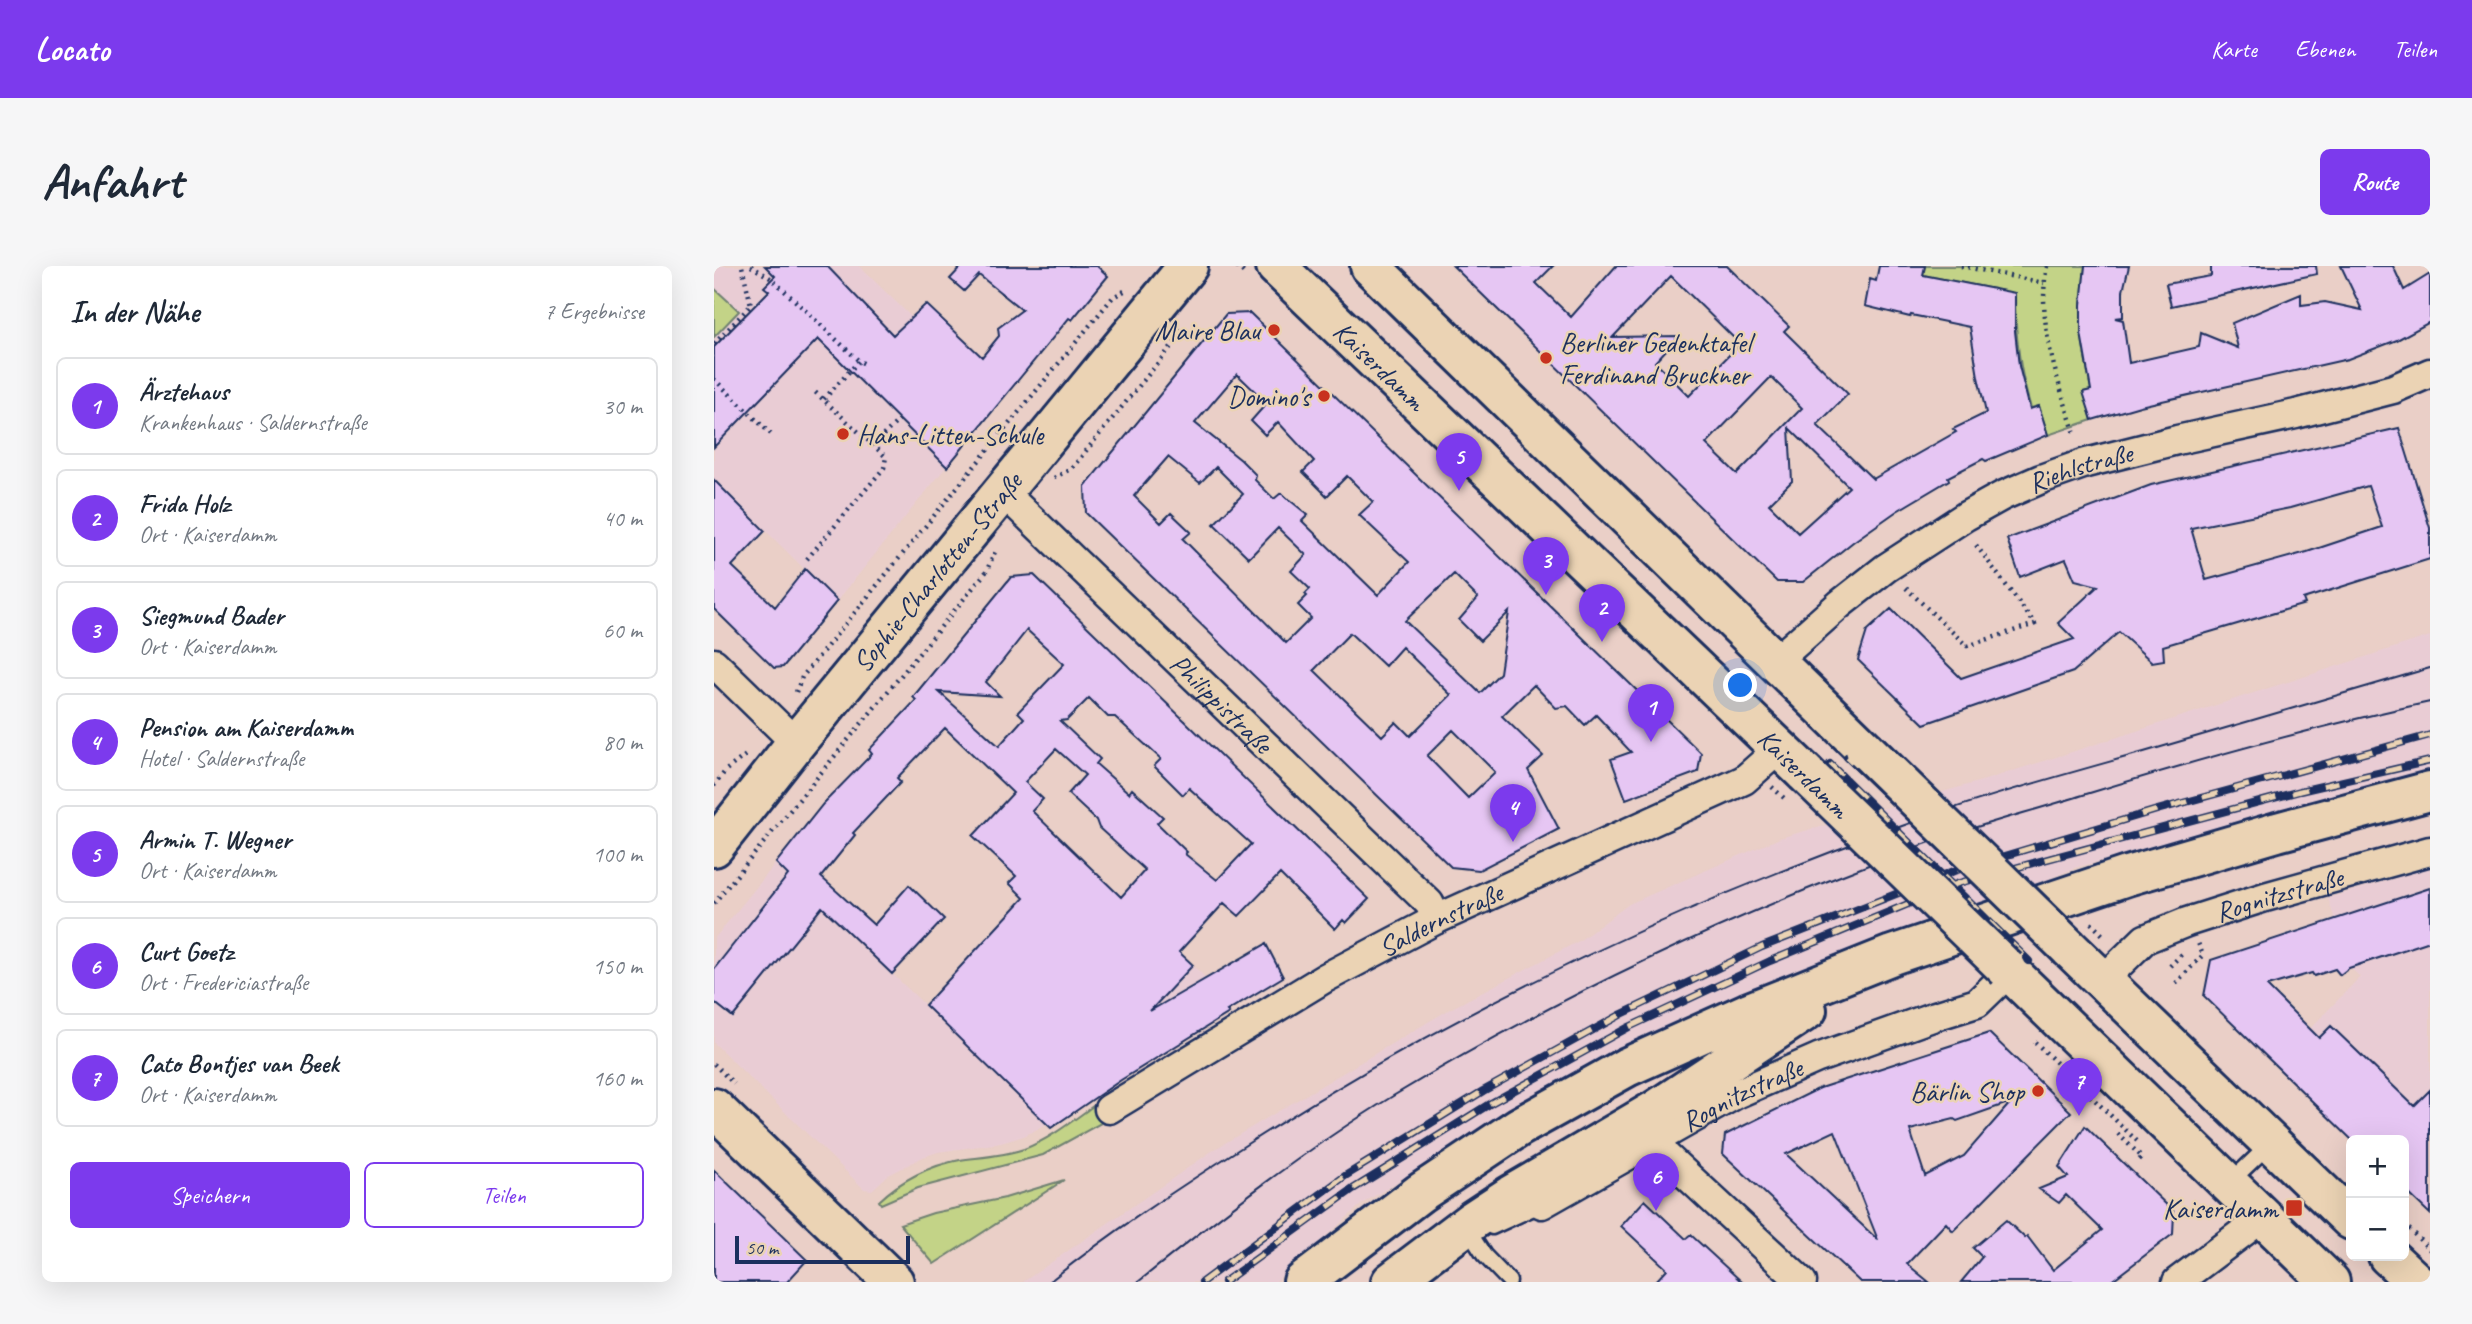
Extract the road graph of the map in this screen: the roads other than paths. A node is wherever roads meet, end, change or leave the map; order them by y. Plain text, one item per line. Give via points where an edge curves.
1 (1188, 266) edge
2 (1370, 266) edge
3 (1270, 268) edge
4 (2428, 379) edge
5 (1003, 492) junction
6 (1776, 660) junction
7 (714, 663) edge
8 (796, 743) junction
9 (1792, 761) junction
10 (2430, 791) edge
11 (2430, 816) edge
12 (714, 847) edge
13 (2430, 851) edge
14 (1437, 919) junction
15 (2009, 970) junction
16 (2103, 980) junction
17 (1807, 1010) junction
18 (714, 1108) edge
19 (1109, 1110) dead end
20 (1656, 1139) junction
21 (2271, 1143) junction
22 (2228, 1183) junction
23 (1542, 1204) joint
24 (2346, 1215) edge
25 (2262, 1218) junction
26 (1471, 1235) junction
27 (2393, 1261) edge
28 (1509, 1281) edge
29 (894, 1282) edge
30 (1304, 1282) edge
31 (1335, 1282) edge
32 (1391, 1282) edge
33 (1413, 1282) edge
34 (1802, 1282) edge
35 (2177, 1282) edge
36 (2330, 1282) edge
37 (2416, 1282) edge

1 - 5 main road, Sophie-Charlotten-Straße
2 - 6 main road
3 - 9 main road, Kaiserdamm
4 - 6 street, Riehlstraße via 2087,463 2002,496 1886,568
5 - 8 main road, Sophie-Charlotten-Straße
5 - 14 street, Philippistraße via 1429,902
6 - 16 main road, bridge
7 - 8 street
8 - 12 main road, Sophie-Charlotten-Straße
9 - 14 street, Saldernstraße
9 - 15 main road, Kaiserdamm, bridge
10 - 30 main road via 2127,876 1892,955 1747,1013 1627,1067 1519,1127 1420,1193
11 - 17 main road via 2124,902
13 - 16 street, Rognitzstraße via 2187,922 2145,940
14 - 19 street, Saldernstraße via 1325,978
15 - 20 street, Rognitzstraße via 1977,1003 1818,1058 1737,1094
15 - 22 main road, Kaiserdamm
16 - 21 main road
17 - 31 main road via 1662,1073 1581,1115 1502,1164
17 - 32 main road via 1654,1111 1502,1201
18 - 29 main road
20 - 23 street, Rognitzstraße
20 - 34 street via 1666,1156
21 - 22 lane
21 - 24 main road
22 - 25 main road, Kaiserdamm
23 - 26 lane, Rognitzstraße
25 - 35 street
25 - 36 main road, Kaiserdamm
26 - 28 lane
26 - 33 lane, Rognitzstraße via 1414,1275
27 - 37 main road

